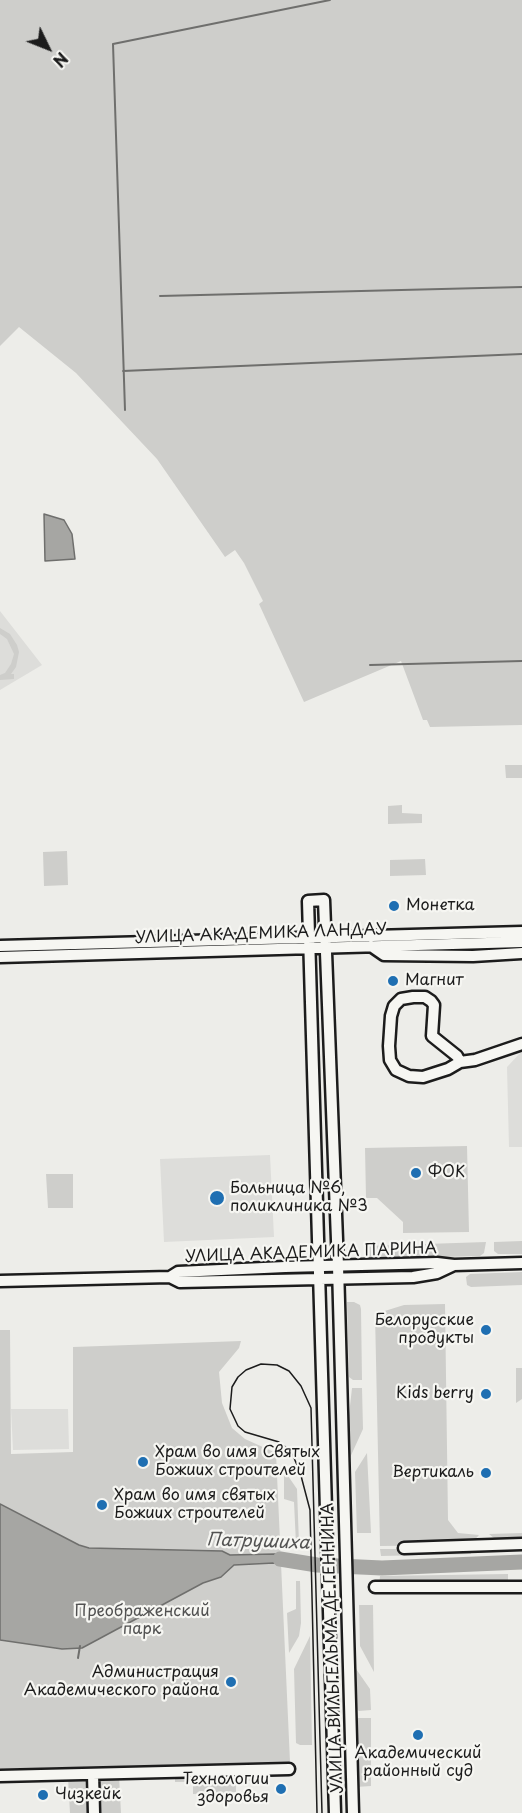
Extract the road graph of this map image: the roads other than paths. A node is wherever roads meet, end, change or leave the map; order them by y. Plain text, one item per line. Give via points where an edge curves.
1 (522, 932) edge
2 (522, 942) edge
3 (309, 943) junction
4 (326, 943) junction
5 (0, 946) edge
6 (371, 946) junction
7 (522, 953) edge
8 (0, 957) edge
9 (522, 1044) edge
10 (460, 1062) junction
11 (522, 1263) edge
12 (454, 1265) junction
13 (320, 1266) junction
14 (338, 1266) junction
15 (170, 1277) junction
16 (320, 1279) junction
17 (338, 1279) junction
18 (0, 1281) edge
19 (522, 1544) edge
20 (404, 1548) dead end
21 (375, 1587) dead end
22 (522, 1587) edge
23 (289, 1769) dead end
24 (93, 1774) junction
25 (0, 1776) edge
26 (94, 1813) edge
27 (335, 1813) edge
28 (353, 1813) edge

1 - 4 street, УЛИЦА АКАДЕМИКА ЛАНДАУ
2 - 6 street, УЛИЦА АКАДЕМИКА ЛАНДАУ
3 - 4 street, УЛИЦА АКАДЕМИКА ЛАНДАУ
3 - 4 street, УЛИЦА ВИЛЬГЕЛЬМА ДЕ ГЕННИНА via 308,901 324,900
3 - 5 street, УЛИЦА АКАДЕМИКА ЛАНДАУ
3 - 8 street, УЛИЦА АКАДЕМИКА ЛАНДАУ
3 - 13 street, УЛИЦА ВИЛЬГЕЛЬМА ДЕ ГЕННИНА
4 - 6 street, УЛИЦА АКАДЕМИКА ЛАНДАУ
4 - 14 street, УЛИЦА ВИЛЬГЕЛЬМА ДЕ ГЕННИНА
6 - 7 street via 384,955
9 - 10 street
10 - 10 street via 423,1077 396,1070 389,1046 394,1006 401,999 413,997 431,1000 432,1036
11 - 12 street, УЛИЦА АКАДЕМИКА ПАРИНА
12 - 14 street, УЛИЦА АКАДЕМИКА ПАРИНА
12 - 17 street, УЛИЦА АКАДЕМИКА ПАРИНА via 413,1277
13 - 14 street, УЛИЦА АКАДЕМИКА ПАРИНА
13 - 15 street, УЛИЦА АКАДЕМИКА ПАРИНА via 178,1272
13 - 16 street, УЛИЦА ВИЛЬГЕЛЬМА ДЕ ГЕННИНА
14 - 17 street, УЛИЦА ВИЛЬГЕЛЬМА ДЕ ГЕННИНА
15 - 16 street, УЛИЦА АКАДЕМИКА ПАРИНА via 180,1282
15 - 18 street, УЛИЦА АКАДЕМИКА ПАРИНА
16 - 17 street, УЛИЦА АКАДЕМИКА ПАРИНА
16 - 27 street, УЛИЦА ВИЛЬГЕЛЬМА ДЕ ГЕННИНА
17 - 28 street, УЛИЦА ВИЛЬГЕЛЬМА ДЕ ГЕННИНА
19 - 20 street
21 - 22 street
23 - 24 street
24 - 25 street
24 - 26 street

